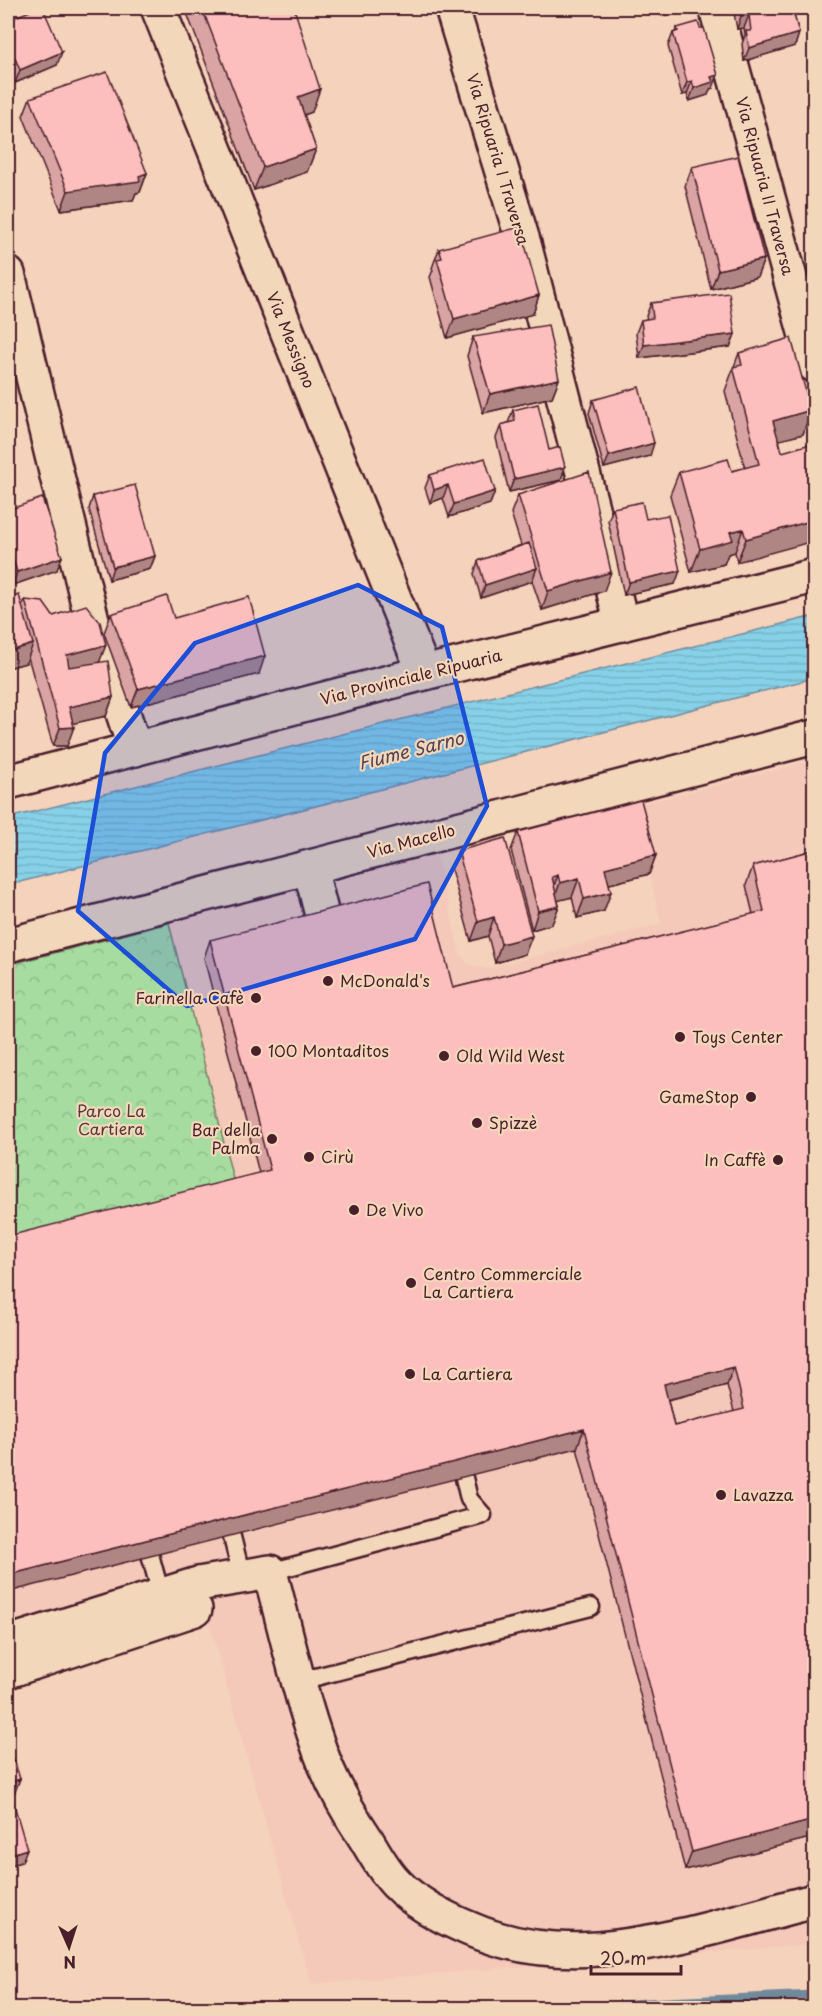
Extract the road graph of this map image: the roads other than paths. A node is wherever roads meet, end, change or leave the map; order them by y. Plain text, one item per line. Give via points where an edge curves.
1 (158, 8) edge
2 (452, 8) edge
3 (716, 8) edge
4 (8, 274) edge
5 (814, 365) edge
6 (814, 576) edge
7 (622, 624) junction
8 (424, 673) junction
9 (814, 737) edge
10 (135, 749) junction
11 (8, 782) edge
12 (310, 868) junction
13 (324, 923) edge
14 (8, 945) edge
15 (464, 1478) edge
16 (232, 1537) edge
17 (152, 1558) edge
18 (256, 1574) junction
19 (161, 1595) junction
20 (591, 1607) dead end
21 (195, 1609) dead end
22 (8, 1643) edge
23 (8, 1671) edge
24 (300, 1681) junction
25 (814, 1901) edge

1 - 8 street, Via Messigno
2 - 7 street, Via Ripuaria I Traversa via 524,244
3 - 5 street, Via Ripuaria II Traversa
4 - 10 street via 92,620
6 - 7 street, Via Provinciale Ripuaria
7 - 8 street, Via Provinciale Ripuaria
8 - 10 street, Via Provinciale Ripuaria
9 - 12 street, Via Macello
10 - 11 street, Via Provinciale Ripuaria
12 - 13 street
12 - 14 street, Via Macello
15 - 18 lane via 469,1499 483,1515
16 - 18 lane
17 - 19 lane
18 - 19 street
18 - 24 street
19 - 22 street
20 - 24 lane
21 - 23 street
24 - 25 street via 330,1776 378,1860 414,1898 458,1924 534,1948 598,1949 673,1937

